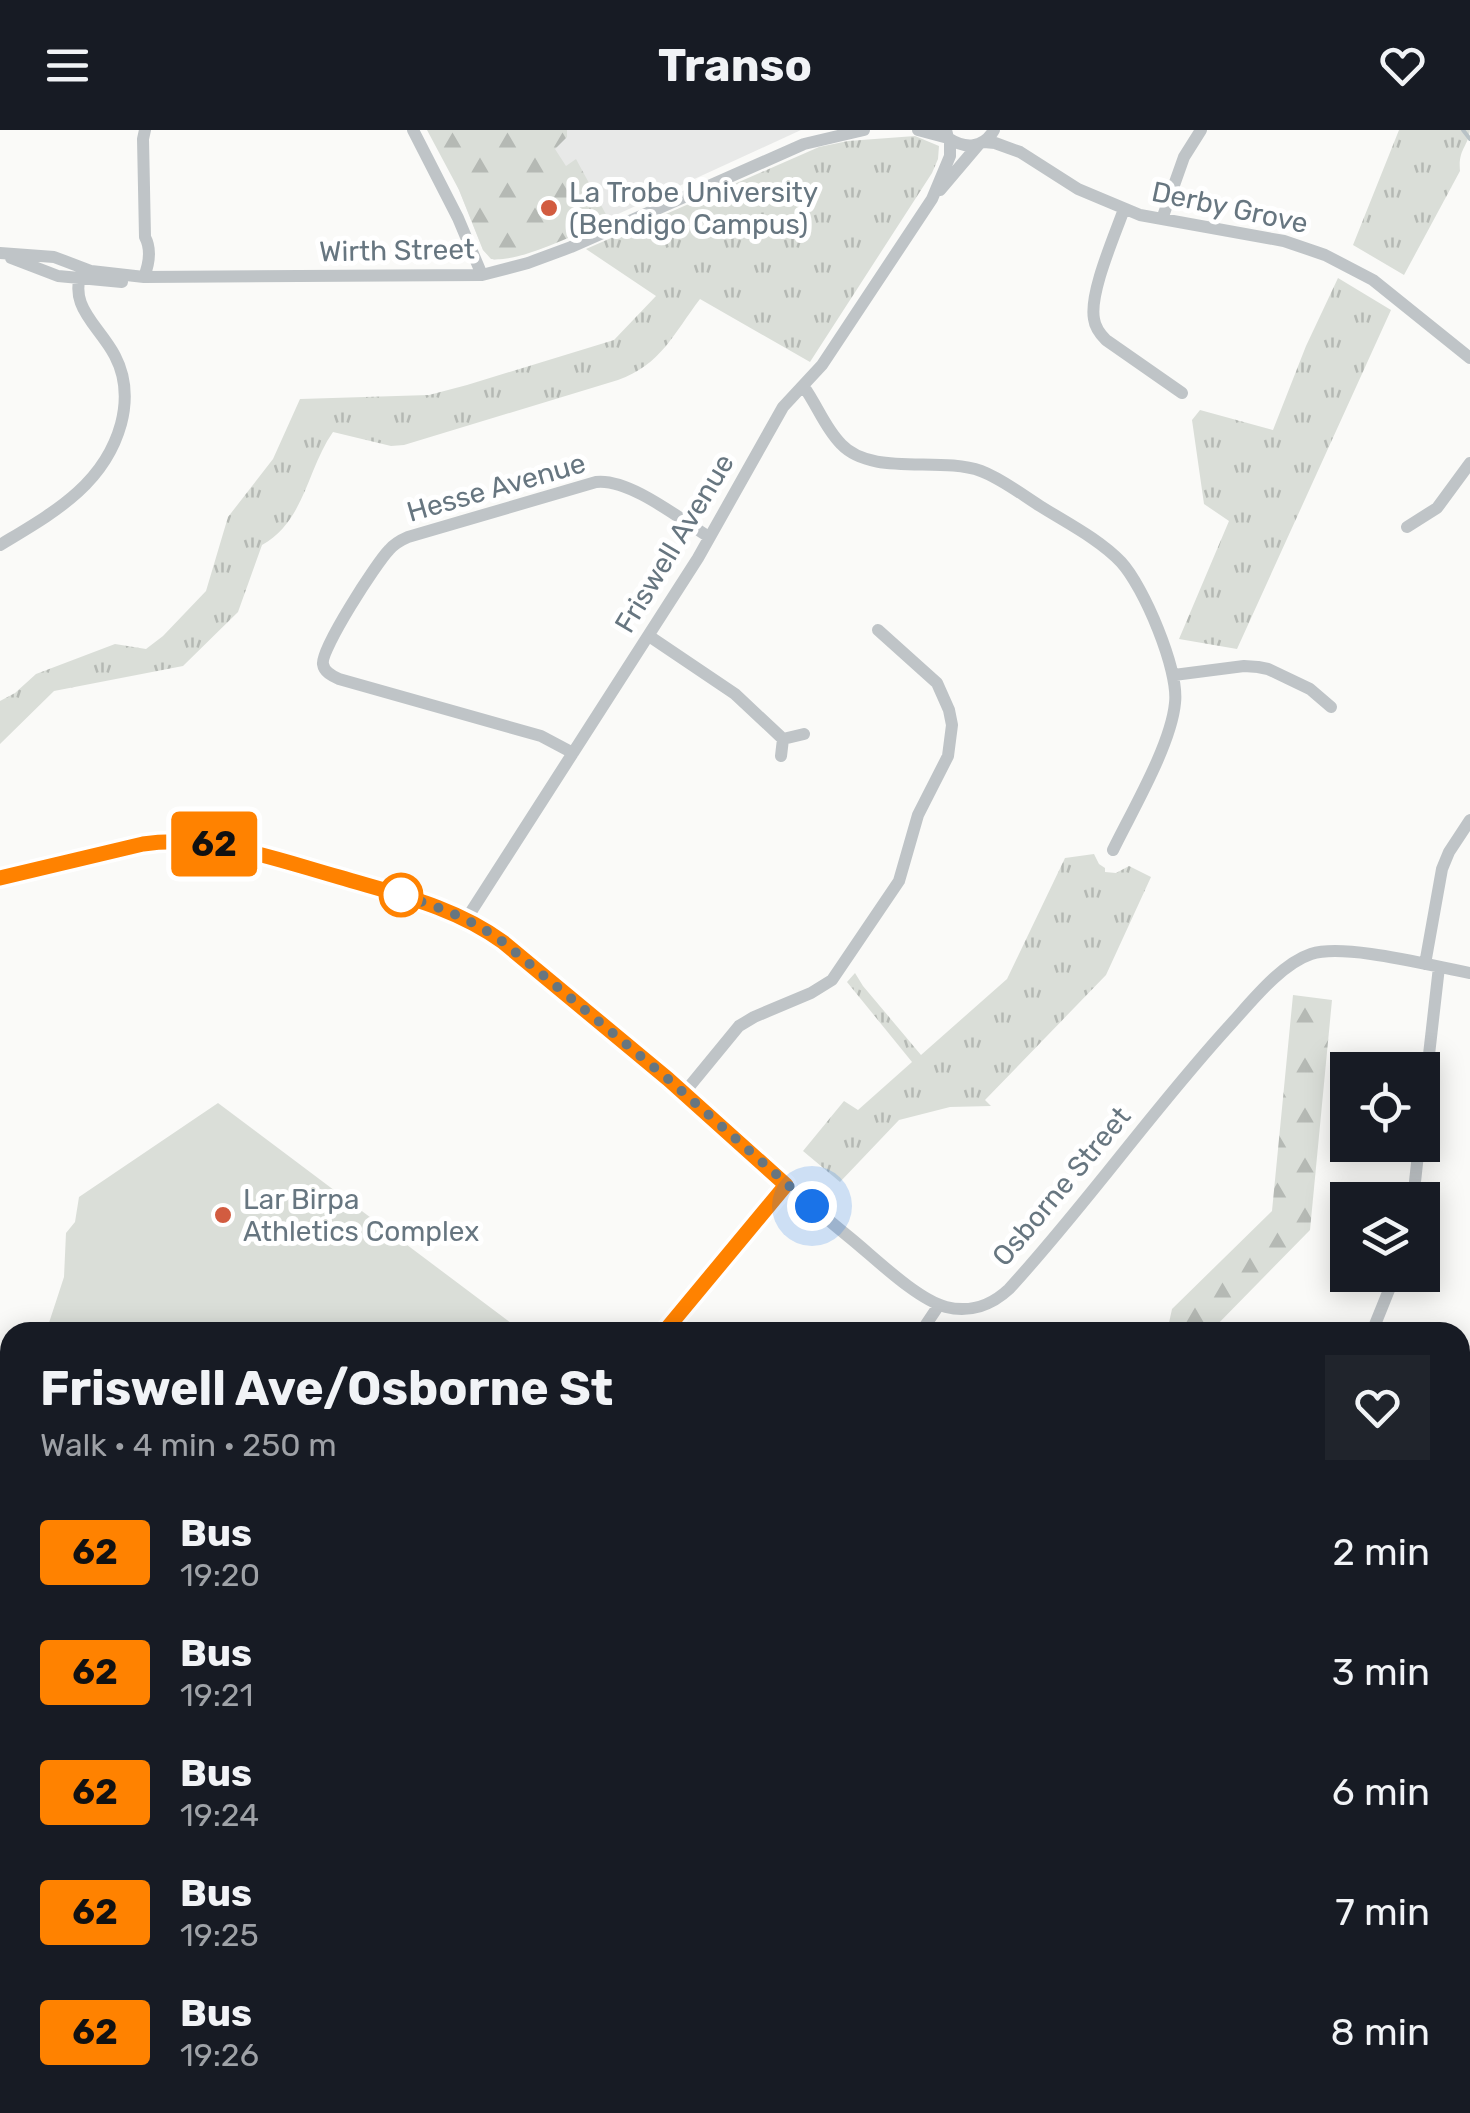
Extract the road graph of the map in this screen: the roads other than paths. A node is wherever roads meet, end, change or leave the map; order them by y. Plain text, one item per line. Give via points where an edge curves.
1 (145, 130) edge
2 (413, 130) edge
3 (864, 130) edge
4 (918, 130) edge
5 (997, 130) edge
6 (1201, 130) edge
7 (948, 136) edge
8 (982, 143) junction
9 (1020, 152) junction
10 (932, 199) junction
11 (1124, 209) junction
12 (1162, 220) junction
13 (1, 253) edge
14 (80, 274) junction
15 (482, 275) junction
16 (144, 278) junction
17 (1470, 358) edge
18 (804, 386) junction
19 (1182, 393) dead end
20 (1470, 463) edge
21 (1408, 527) dead end
22 (709, 538) junction
23 (0, 546) edge
24 (878, 630) dead end
25 (649, 636) junction
26 (1174, 676) junction
27 (1331, 707) dead end
28 (804, 734) dead end
29 (783, 739) junction
30 (574, 753) junction
31 (780, 756) dead end
32 (1470, 820) edge
33 (1113, 850) dead end
34 (0, 878) edge
35 (467, 918) junction
36 (1432, 966) junction
37 (1470, 973) edge
38 (1426, 1052) edge
39 (684, 1093) junction
40 (786, 1185) junction
41 (1389, 1292) edge
42 (939, 1305) junction
43 (672, 1322) edge
44 (928, 1322) edge
45 (1376, 1322) edge

1 - 16 street
2 - 15 street
3 - 15 street, Wirth Street via 804,144 571,246
4 - 7 street
5 - 8 street, Friswell Avenue
5 - 9 street, Derby Grove
6 - 12 street via 1184,156
7 - 8 street, Derby Grove via 963,146
7 - 10 street, Friswell Avenue via 950,156
8 - 9 street, Derby Grove
8 - 10 street, Friswell Avenue
9 - 11 street, Derby Grove
10 - 18 street, Friswell Avenue
11 - 12 street, Derby Grove
11 - 19 street via 1097,289 1094,320 1106,340
12 - 17 street, Derby Grove via 1284,241 1344,263
13 - 14 street, Wirth Street via 54,258
14 - 16 street, Wirth Street
14 - 23 street via 78,297 122,374 117,438 84,488
15 - 16 street, Wirth Street
18 - 22 street, Friswell Avenue via 777,416
18 - 26 street via 836,439 856,456 979,471 1109,551 1142,592
20 - 21 street via 1437,508
22 - 25 street, Friswell Avenue
22 - 30 street, Hesse Avenue via 632,489 596,482 396,543 328,644 324,670 339,680 541,736
24 - 39 street via 936,684 952,724 948,756 918,815 899,881 832,980 739,1026
25 - 29 street via 735,694
25 - 30 street, Friswell Avenue
26 - 27 street via 1258,667 1310,688
26 - 33 street via 1176,703 1166,741
28 - 29 street
29 - 31 street
30 - 35 street, Friswell Avenue
32 - 36 street via 1442,869
34 - 35 street via 143,844 192,842 259,854
35 - 39 street
36 - 37 street, Osborne Street
36 - 38 street
36 - 42 street, Osborne Street via 1338,950 1293,964 1192,1068 1009,1289 981,1307
39 - 40 street
40 - 42 street
40 - 43 street
41 - 45 street
42 - 44 street

